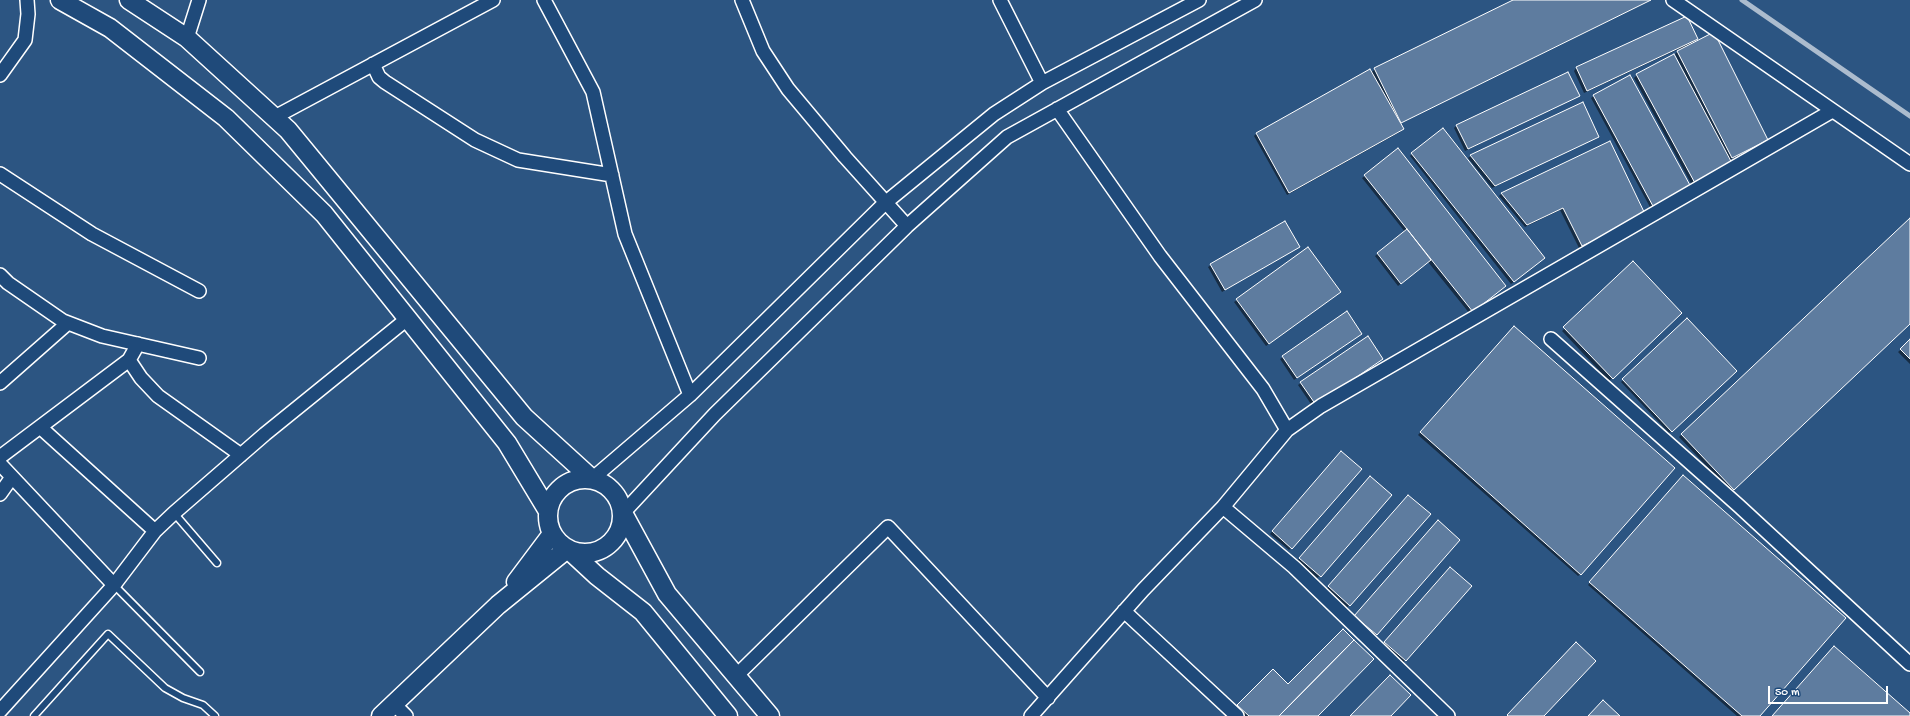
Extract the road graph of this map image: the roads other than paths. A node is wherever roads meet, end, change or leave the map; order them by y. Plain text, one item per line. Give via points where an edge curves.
1 (27, 0) edge
2 (60, 0) edge
3 (129, 0) edge
4 (199, 0) edge
5 (493, 0) edge
6 (544, 0) edge
7 (742, 0) edge
8 (1000, 0) edge
9 (1199, 0) edge
10 (1255, 0) edge
11 (1673, 0) edge
12 (186, 38) junction
13 (373, 64) junction
14 (0, 75) edge
15 (1042, 83) junction
16 (1056, 109) junction
17 (1832, 111) junction
18 (273, 118) junction
19 (1910, 164) edge
20 (0, 174) edge
21 (612, 176) junction
22 (885, 203) junction
23 (907, 226) junction
24 (0, 275) edge
25 (199, 291) dead end
26 (407, 319) junction
27 (68, 323) junction
28 (1551, 339) dead end
29 (138, 344) junction
30 (199, 358) dead end
31 (129, 360) junction
32 (0, 383) edge
33 (690, 395) junction
34 (40, 427) junction
35 (1287, 430) junction
36 (241, 455) junction
37 (0, 457) edge
38 (0, 464) edge
39 (12, 477) junction
40 (592, 479) junction
41 (0, 494) edge
42 (1223, 507) junction
43 (548, 511) junction
44 (174, 512) junction
45 (623, 513) junction
46 (155, 531) junction
47 (552, 534) junction
48 (569, 550) junction
49 (217, 563) dead end
50 (114, 585) junction
51 (498, 605) junction
52 (1124, 611) junction
53 (1910, 664) edge
54 (200, 672) dead end
55 (736, 676) junction
56 (1048, 698) junction
57 (0, 710) edge
58 (394, 712) edge
59 (34, 716) edge
60 (216, 716) edge
61 (728, 716) edge
62 (770, 716) edge
63 (1031, 716) edge
64 (1237, 716) edge
65 (1448, 716) edge

1 - 14 street via 25,40
2 - 26 main road via 110,28 226,118 324,214
3 - 12 main road
4 - 12 street
5 - 13 street
6 - 21 street via 593,92
7 - 22 street via 763,50 788,89
8 - 15 street
9 - 15 street
10 - 16 street
11 - 17 street
12 - 18 main road
13 - 18 street
13 - 21 street via 379,77 385,82 475,140 518,160
15 - 22 street via 994,114
16 - 23 street via 1007,137
16 - 35 street via 1160,256 1263,389
17 - 19 street
17 - 35 street via 1341,394
18 - 40 main road via 288,130 524,417
20 - 25 street via 92,234
21 - 33 street via 625,234
22 - 23 street
22 - 33 street
23 - 45 street via 715,414
24 - 27 street
26 - 36 street
26 - 43 main road via 507,443
27 - 29 street via 102,336
27 - 32 street
28 - 53 street via 1739,506
29 - 30 street
29 - 31 street
31 - 34 street
31 - 36 street via 158,396
33 - 40 street
34 - 37 street
34 - 46 street
35 - 42 street
36 - 44 street
38 - 39 street
39 - 41 street
39 - 50 street
40 - 43 main road via 569,482 559,489
40 - 45 main road via 604,483 613,490 620,500
42 - 52 street
42 - 65 street via 1294,567
43 - 47 main road via 548,523
44 - 46 street
44 - 49 lane
45 - 48 main road via 622,526 616,538 607,547 583,554
45 - 55 main road via 668,594
46 - 50 street
47 - 48 main road
47 - 51 main road
48 - 51 main road
48 - 61 main road via 643,612
50 - 54 lane
50 - 57 street
51 - 58 main road
52 - 56 street
52 - 64 street
55 - 56 street via 888,527
55 - 62 main road
56 - 63 street
59 - 60 lane via 108,634 165,688 203,705

